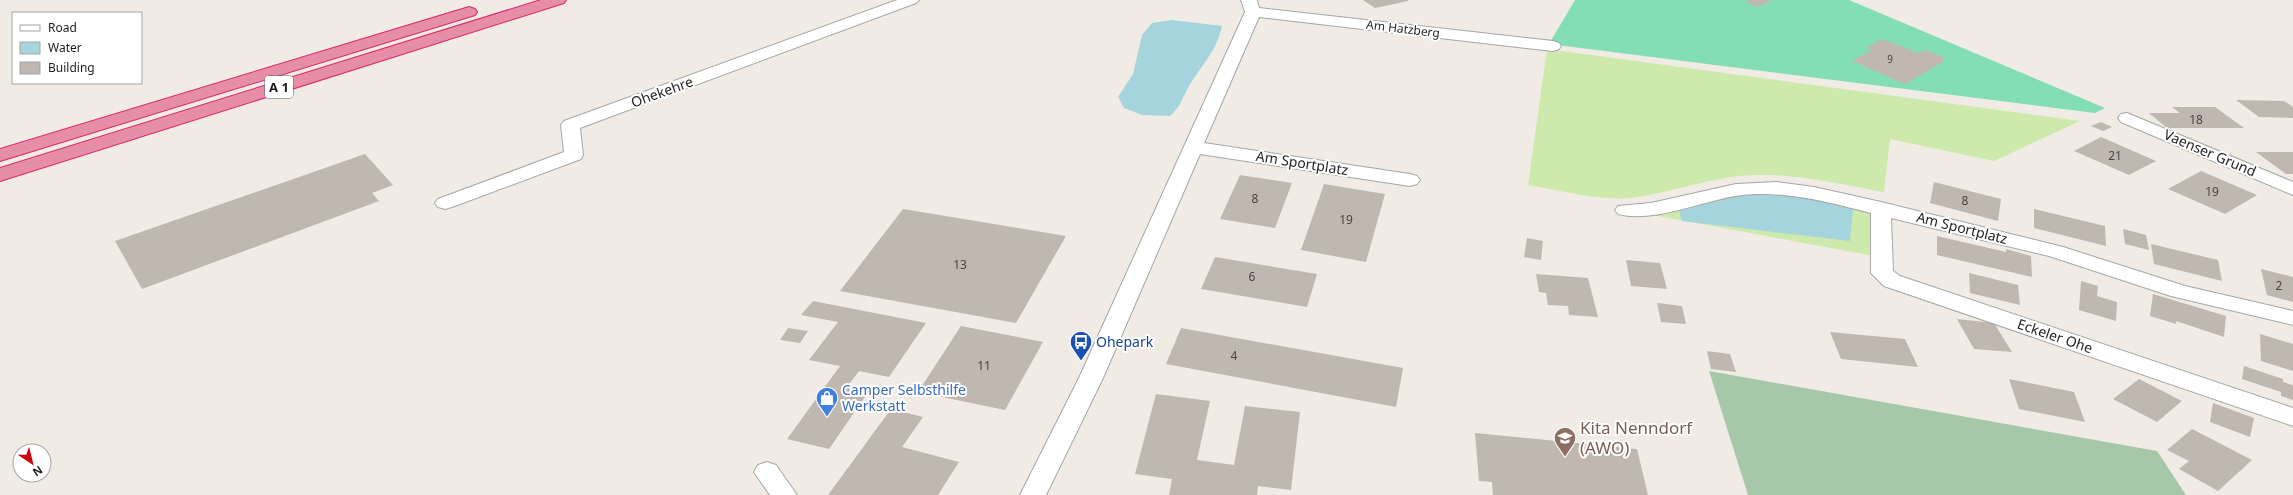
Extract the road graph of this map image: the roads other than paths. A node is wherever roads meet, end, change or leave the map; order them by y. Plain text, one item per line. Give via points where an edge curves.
1 (508, 0) edge
2 (558, 0) edge
3 (911, 0) edge
4 (1251, 6) edge
5 (1553, 46) dead end
6 (2127, 118) dead end
7 (1193, 147) junction
8 (0, 155) edge
9 (0, 175) edge
10 (1410, 180) dead end
11 (2293, 189) edge
12 (445, 203) dead end
13 (1882, 208) junction
14 (1625, 210) dead end
15 (2293, 318) edge
16 (2293, 417) edge
17 (767, 472) dead end
18 (784, 495) edge
19 (1033, 495) edge

1 - 8 highway, A 1
2 - 9 highway, A 1
3 - 12 street, Ohekehre via 570,125 574,155
4 - 5 street, Am Hatzberg
4 - 7 street, Am Hatzberg
6 - 11 street, Vaenser Grund
7 - 10 street, Am Sportplatz
7 - 19 street via 1091,378
13 - 14 street, Am Sportplatz via 1814,193 1777,188 1736,190 1651,209
13 - 15 street, Am Sportplatz via 2056,251 2179,291
13 - 16 street, Eckeler Ohe via 1882,273 1892,281
17 - 18 street

